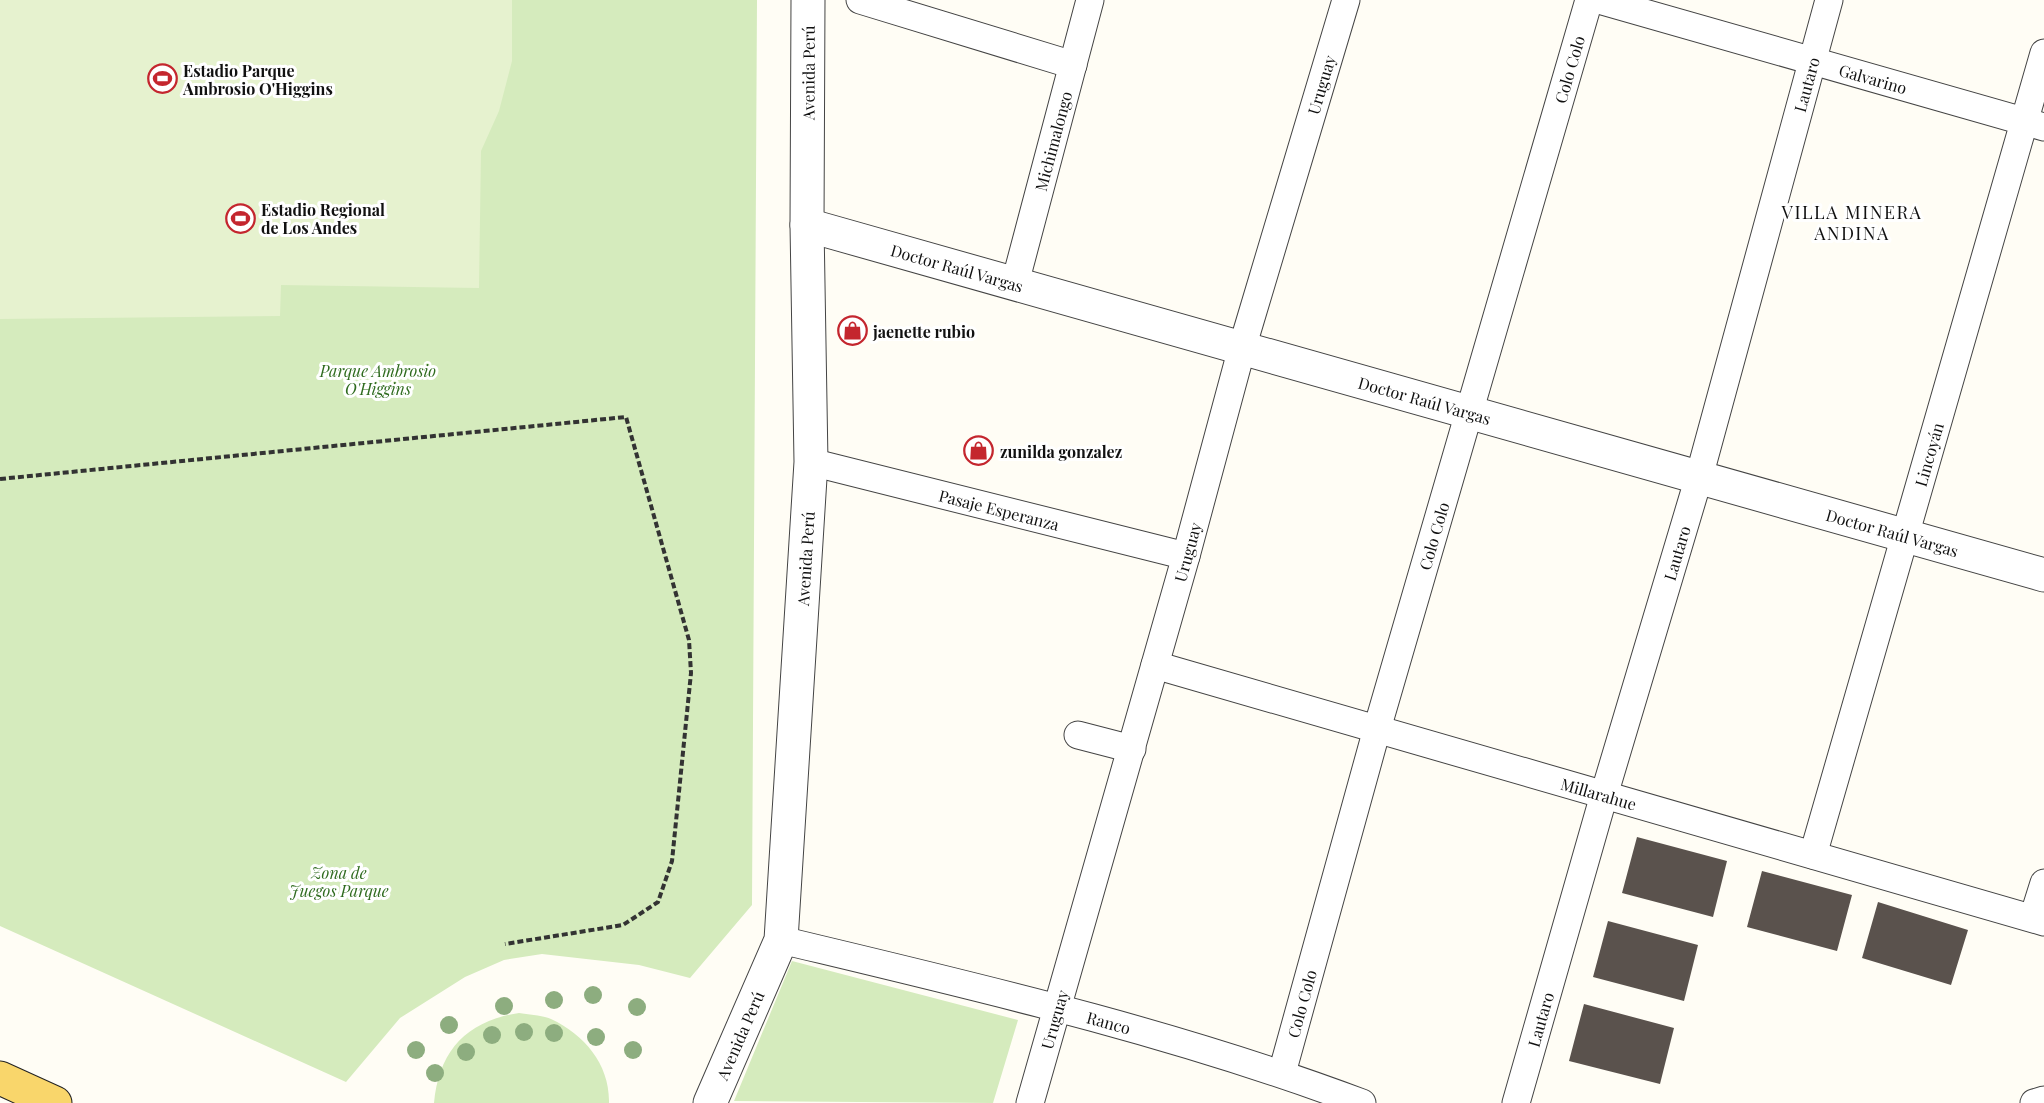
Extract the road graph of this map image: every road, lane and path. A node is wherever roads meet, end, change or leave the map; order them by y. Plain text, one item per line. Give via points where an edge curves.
1 (808, 0) edge
2 (860, 0) edge
3 (1090, 0) edge
4 (1346, 0) edge
5 (1589, 0) edge
6 (1599, 0) edge
7 (1829, 0) edge
8 (2044, 53) edge
9 (1812, 61) junction
10 (1073, 66) junction
11 (2034, 124) edge
12 (807, 225) junction
13 (1015, 282) junction
14 (1242, 348) junction
15 (1471, 412) junction
16 (811, 462) junction
17 (1699, 477) junction
18 (0, 479) edge
19 (1906, 536) junction
20 (1186, 556) junction
21 (2044, 575) edge
22 (1155, 665) junction
23 (1377, 729) junction
24 (1078, 735) dead end
25 (1132, 749) junction
26 (1604, 795) junction
27 (1813, 855) junction
28 (2044, 883) edge
29 (2039, 920) edge
30 (781, 940) junction
31 (505, 944) dead end
32 (1059, 1006) junction
33 (1282, 1073) junction
34 (0, 1078) edge
35 (2044, 1101) edge
36 (55, 1103) edge
37 (710, 1103) edge
38 (1030, 1103) edge
39 (1362, 1103) edge
40 (1516, 1103) edge
41 (2034, 1103) edge

1 - 12 street, Avenida Perú
2 - 10 street
3 - 10 street, Michimalongo
4 - 14 street, Uruguay
5 - 15 street, Colo Colo
6 - 9 street, Galvarino
7 - 9 street, Lautaro
8 - 11 street, Lincoyán
9 - 11 street, Galvarino
9 - 17 street, Lautaro
10 - 13 street, Michimalongo
11 - 19 street, Lincoyán
12 - 13 street, Doctor Raúl Vargas
12 - 16 street, Avenida Perú
13 - 14 street, Doctor Raúl Vargas
14 - 15 street, Doctor Raúl Vargas
14 - 20 street, Uruguay
15 - 17 street, Doctor Raúl Vargas
15 - 23 street, Colo Colo
16 - 20 street, Pasaje Esperanza
16 - 30 street, Avenida Perú
17 - 19 street, Doctor Raúl Vargas
17 - 26 street, Lautaro
18 - 31 path via 626,417 689,640 691,673 672,861 658,902 624,925
19 - 21 street, Doctor Raúl Vargas
19 - 27 street, Lincoyán
20 - 22 street, Uruguay
22 - 23 street, Millarahue
22 - 25 street, Uruguay
23 - 26 street, Millarahue
23 - 33 street, Colo Colo
24 - 25 street
25 - 32 street, Uruguay
26 - 27 street, Millarahue
26 - 40 street, Lautaro
27 - 29 street, Millarahue
28 - 29 street
30 - 32 street, Ranco
30 - 37 street, Avenida Perú
32 - 33 street, Ranco
32 - 38 street, Uruguay
33 - 39 street, Ranco
34 - 36 main road
35 - 41 street

